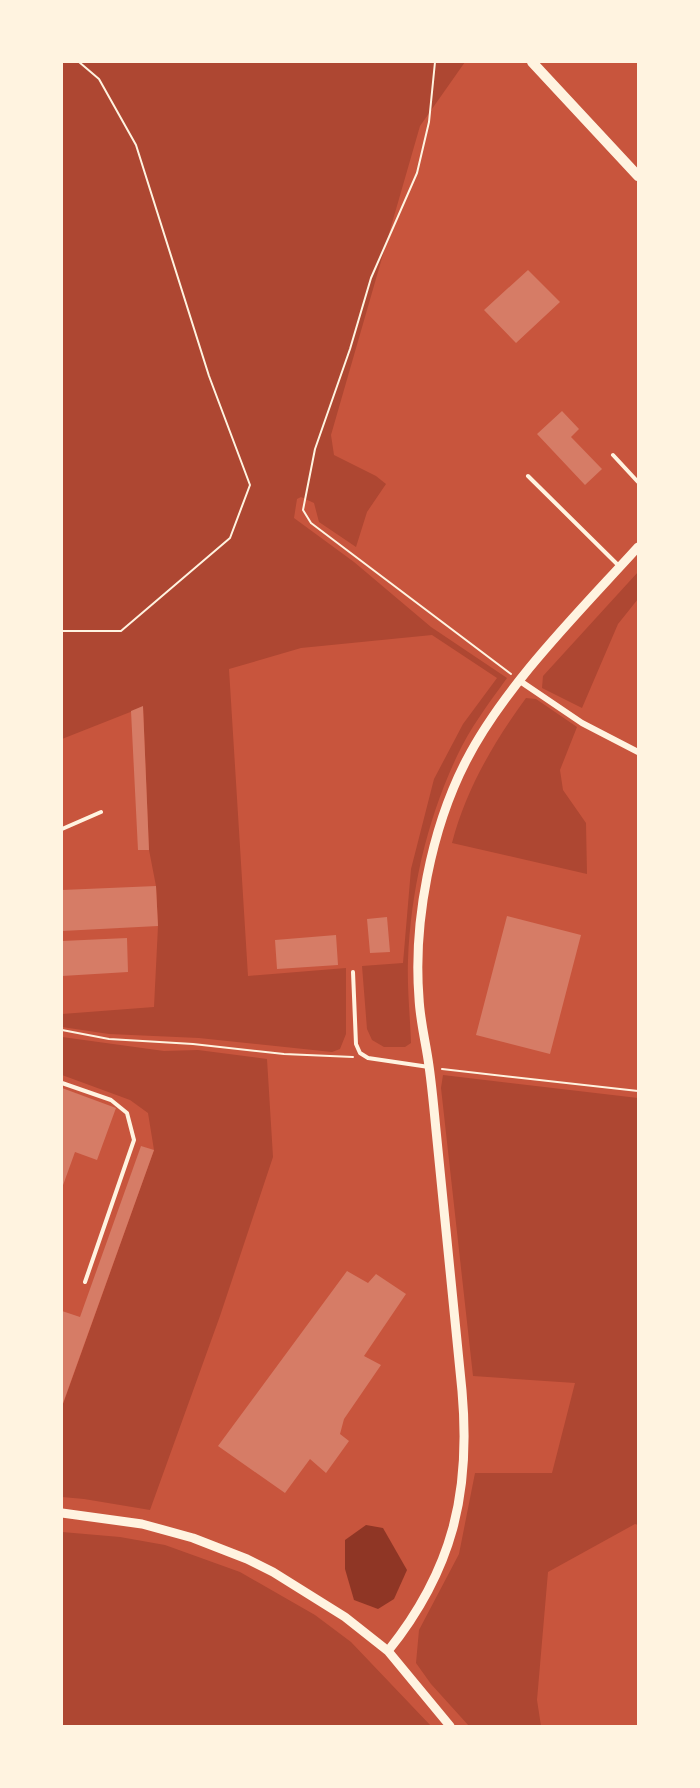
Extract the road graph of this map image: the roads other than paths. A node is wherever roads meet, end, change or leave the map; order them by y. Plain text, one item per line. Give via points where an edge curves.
1 (532, 62) edge
2 (639, 176) edge
3 (613, 455) dead end
4 (528, 476) dead end
5 (639, 482) edge
6 (639, 547) edge
7 (620, 567) junction
8 (520, 681) junction
9 (639, 752) edge
10 (101, 812) dead end
11 (62, 829) edge
12 (354, 972) dead end
13 (429, 1067) junction
14 (62, 1083) edge
15 (85, 1282) dead end
16 (62, 1513) edge
17 (388, 1651) junction
18 (450, 1726) edge

1 - 2 main road
3 - 5 lane
4 - 7 lane
6 - 7 street
7 - 8 street
8 - 9 street via 582,723
8 - 13 street via 466,760 446,803 435,842 418,966
10 - 11 lane
12 - 13 lane via 356,1044 360,1053 368,1058
13 - 17 street via 466,1430 465,1456 458,1513 443,1561 418,1610
14 - 15 lane via 111,1100 127,1113 134,1140
16 - 17 street via 142,1524 227,1551 273,1572 345,1617
17 - 18 street

